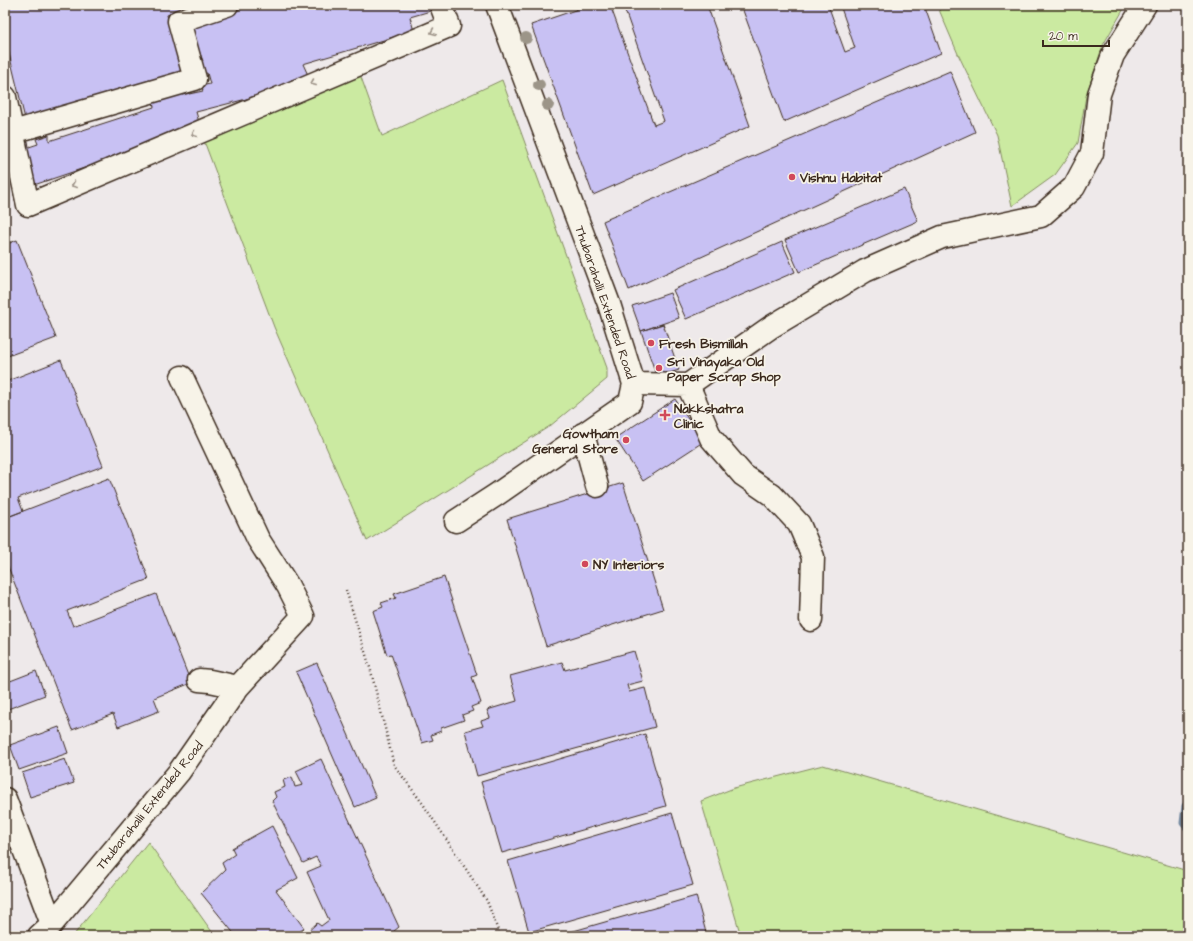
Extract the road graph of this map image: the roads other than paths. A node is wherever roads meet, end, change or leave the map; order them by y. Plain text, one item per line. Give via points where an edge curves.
1 (227, 5) edge
2 (441, 5) edge
3 (497, 5) edge
4 (1145, 5) edge
5 (5, 97) edge
6 (13, 132) junction
7 (182, 377) dead end
8 (634, 384) junction
9 (688, 385) junction
10 (583, 434) junction
11 (596, 486) dead end
12 (456, 521) dead end
13 (811, 620) dead end
14 (199, 680) dead end
15 (238, 687) junction
16 (5, 799) edge
17 (46, 930) edge

1 - 6 street via 179,21 196,79
2 -> 6 street via 449,26 28,205
3 - 8 street, Thubarahalli Extended Road via 609,304
4 - 9 street via 1113,55 1099,94 1092,153 1074,187 1041,216 942,237 865,272 770,327
5 - 6 street
7 - 15 street, Thubarahalli Extended Road via 258,539 288,586 303,616
8 - 9 street
8 - 10 street, Thubarahalli Extended Road via 630,402
9 - 13 street via 711,438 743,475 772,495 799,524 813,557
10 - 11 street
10 - 12 street, Thubarahalli Extended Road
14 - 15 street
15 - 17 street, Thubarahalli Extended Road via 179,772
16 - 17 street

